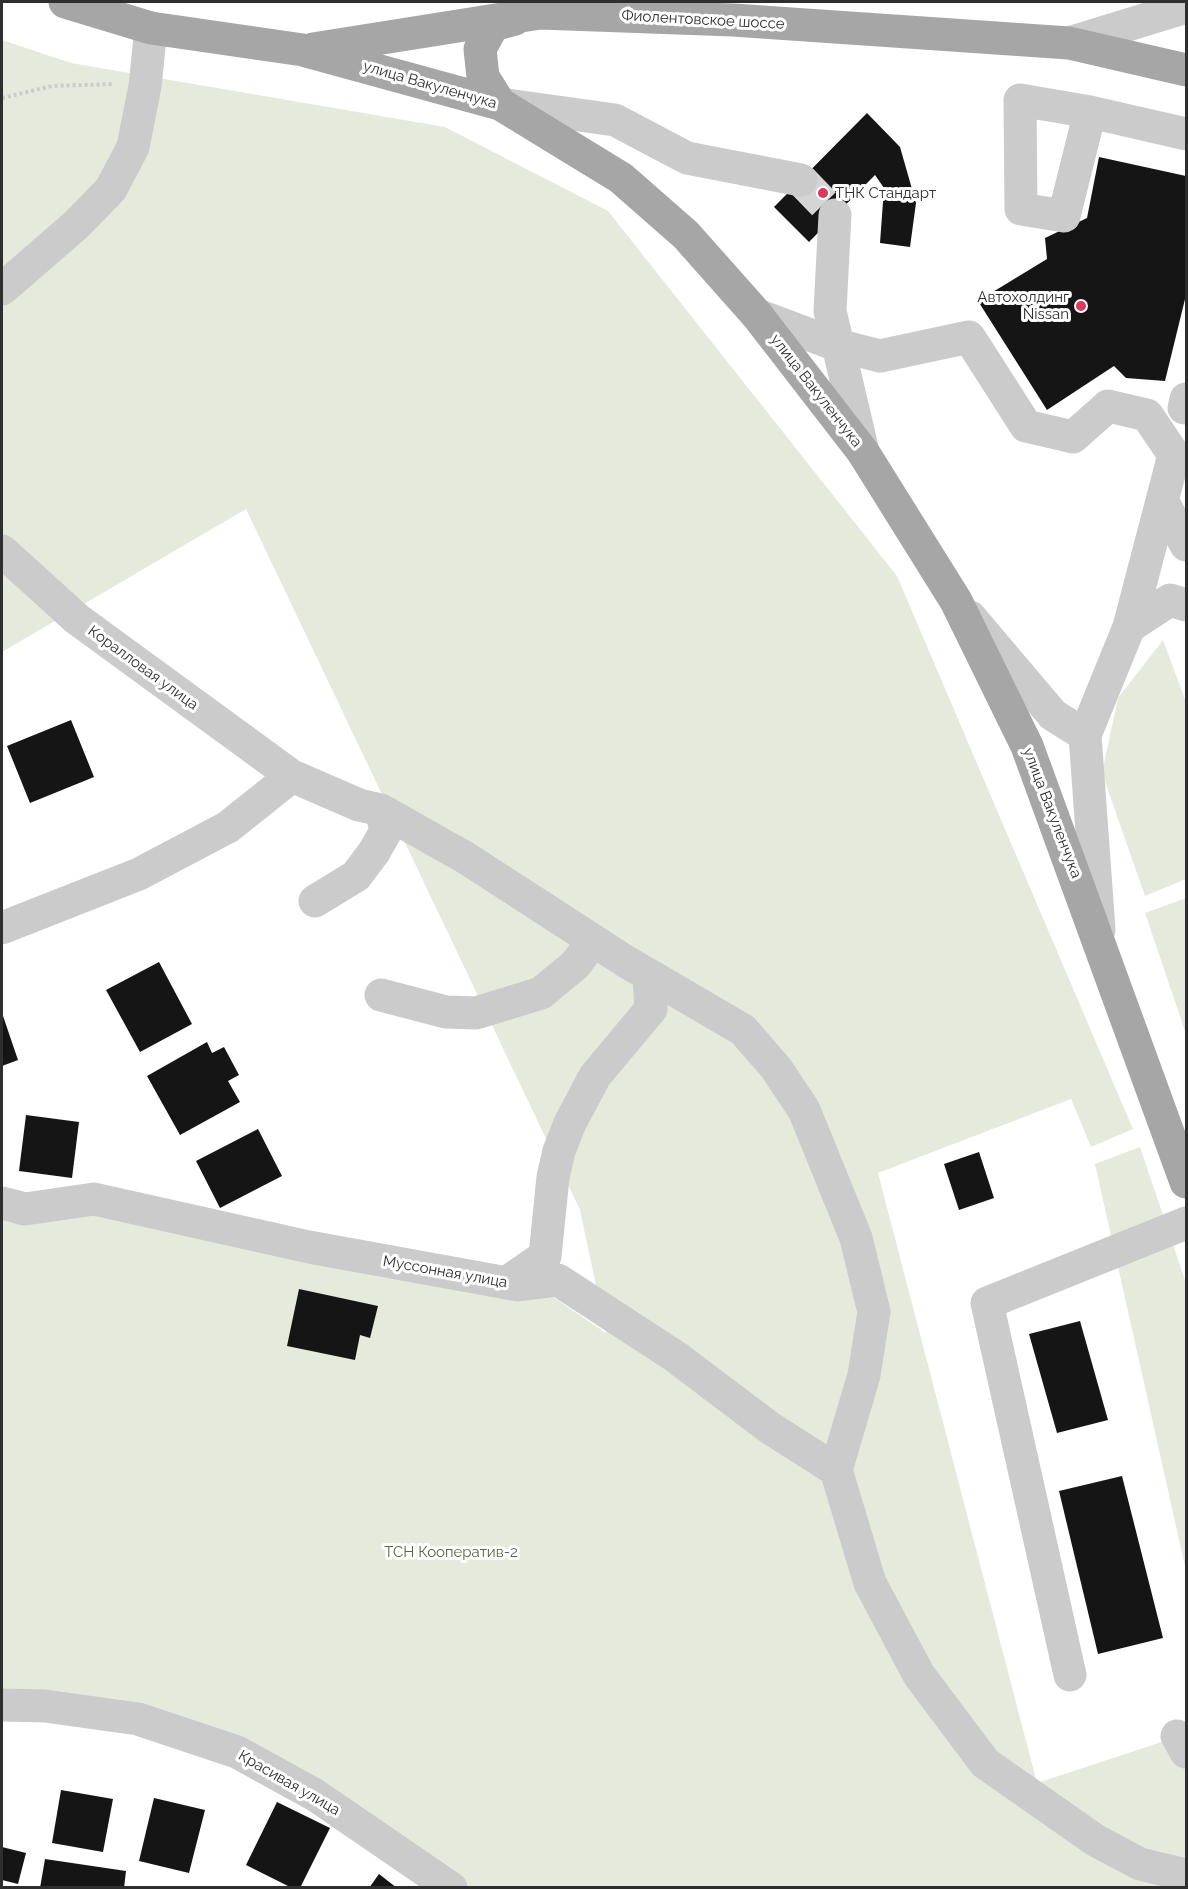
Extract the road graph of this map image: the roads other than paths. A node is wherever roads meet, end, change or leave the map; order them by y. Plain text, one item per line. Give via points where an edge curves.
1 (65, 2) edge
2 (1186, 7) edge
3 (540, 13) junction
4 (151, 28) junction
5 (1069, 43) junction
6 (303, 50) junction
7 (1186, 70) edge
8 (500, 104) junction
9 (1090, 112) dead end
10 (1186, 134) edge
11 (801, 180) tunnel mouth
12 (835, 215) dead end
13 (2, 289) edge
14 (757, 315) junction
15 (837, 345) junction
16 (1186, 399) edge
17 (1186, 408) edge
18 (863, 452) junction
19 (1163, 502) junction
20 (1186, 545) edge
21 (2, 551) edge
22 (956, 601) junction
23 (1186, 605) edge
24 (1129, 627) junction
25 (1085, 735) junction
26 (292, 776) junction
27 (370, 808) junction
28 (315, 901) dead end
29 (2, 928) edge
30 (1099, 938) junction
31 (593, 941) junction
32 (649, 975) junction
33 (381, 995) dead end
34 (1186, 1182) edge
35 (2, 1203) edge
36 (1186, 1223) edge
37 (506, 1283) junction
38 (836, 1470) junction
39 (1070, 1675) dead end
40 (2, 1705) edge
41 (1186, 1875) edge
42 (452, 1887) edge

1 - 4 main road, улица Вакуленчука
2 - 5 street, Фиолентовское шоссе
3 - 5 main road, Фиолентовское шоссе via 733,20
3 - 6 main road, Фиолентовское шоссе
3 - 8 main road via 493,25 480,49 483,77
4 - 6 main road, улица Вакуленчука
4 - 13 street via 133,147 111,189
5 - 7 main road, Фиолентовское шоссе
6 - 8 main road, улица Вакуленчука
8 - 11 street via 615,120 687,158
8 - 14 main road, улица Вакуленчука via 621,178 686,236
9 - 10 street
12 - 15 street via 830,311
14 - 15 street
14 - 18 main road, улица Вакуленчука
15 - 18 street
15 - 19 street via 880,356 969,337 1026,426 1073,437 1108,406 1147,415 1174,455
16 - 17 street
18 - 22 main road, улица Вакуленчука
19 - 20 street
19 - 24 street
21 - 26 street, Коралловая улица via 77,619
22 - 25 street via 1053,715
22 - 30 main road, улица Вакуленчука via 1027,746
23 - 24 street via 1170,600
24 - 25 street
25 - 30 street
26 - 27 street, Коралловая улица
26 - 29 street via 228,827 139,874
27 - 28 street via 386,831 374,852 356,876
27 - 31 street, Коралловая улица via 466,858
30 - 34 main road, улица Вакуленчука
31 - 32 street, Коралловая улица
31 - 33 street via 575,965 541,993 476,1013 446,1012
32 - 37 street via 651,1009 595,1076 559,1151 545,1256
32 - 38 street, Коралловая улица via 743,1030 776,1068 804,1110 856,1238 874,1312 864,1375
35 - 37 street, Муссонная улица via 25,1209 94,1199 309,1247
36 - 39 street via 987,1303
37 - 38 street, Муссонная улица via 558,1280 676,1357 770,1428
38 - 41 street via 870,1583 919,1675 985,1763 1095,1840 1140,1864
40 - 42 street, Красивая улица via 45,1706 138,1719 237,1752 315,1795

